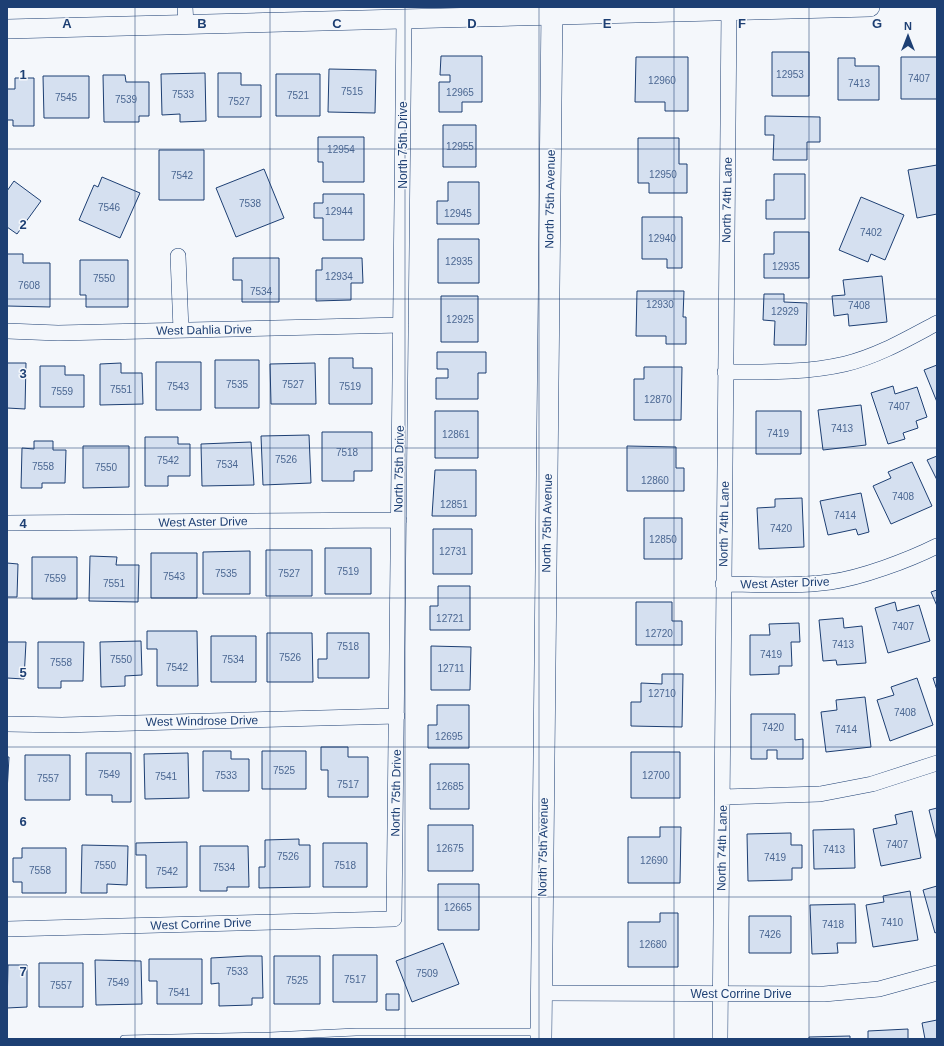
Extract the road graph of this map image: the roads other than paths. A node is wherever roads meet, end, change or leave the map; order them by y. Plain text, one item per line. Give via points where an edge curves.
1 (870, 7) edge
2 (729, 10) junction
3 (552, 11) edge
4 (186, 16) edge
5 (404, 20) junction
6 (7, 29) edge
7 (178, 256) dead end
8 (937, 323) edge
9 (401, 325) junction
10 (181, 330) junction
11 (7, 331) edge
12 (725, 372) junction
13 (399, 520) junction
14 (7, 523) edge
15 (937, 546) edge
16 (723, 584) junction
17 (397, 716) junction
18 (7, 724) edge
19 (937, 763) edge
20 (722, 797) junction
21 (394, 919) joint
22 (7, 929) edge
23 (937, 973) edge
24 (542, 993) junction
25 (719, 994) junction
26 (356, 1036) edge
27 (541, 1036) edge
28 (270, 1037) edge
29 (118, 1039) edge
30 (124, 1039) edge
31 (720, 1039) edge

1 - 2 street
2 - 3 street
2 - 12 street, North 74th Lane
3 - 5 street
3 - 24 main road, North 75th Avenue
4 - 5 street
4 - 6 street
5 - 9 street, North 75th Drive
7 - 10 street
8 - 12 street via 892,348 845,364 787,372
9 - 10 street, West Dahlia Drive
9 - 13 street, North 75th Drive
10 - 11 street, West Dahlia Drive via 58,333
12 - 16 street, North 74th Lane
13 - 14 street, West Aster Drive
13 - 17 street, North 75th Drive
15 - 16 street, West Aster Drive via 881,569 831,582 796,585
16 - 20 street, North 74th Lane
17 - 18 street, West Windrose Drive
17 - 21 street, North 75th Drive
19 - 20 street via 872,784 820,794
20 - 25 street, North 74th Lane
21 - 22 street, West Corrine Drive
23 - 25 street, West Corrine Drive via 879,989 824,994
24 - 25 street, West Corrine Drive
24 - 27 main road, North 75th Avenue
25 - 31 street, North 74th Lane
26 - 27 lane
26 - 28 lane
28 - 30 lane
29 - 30 lane

